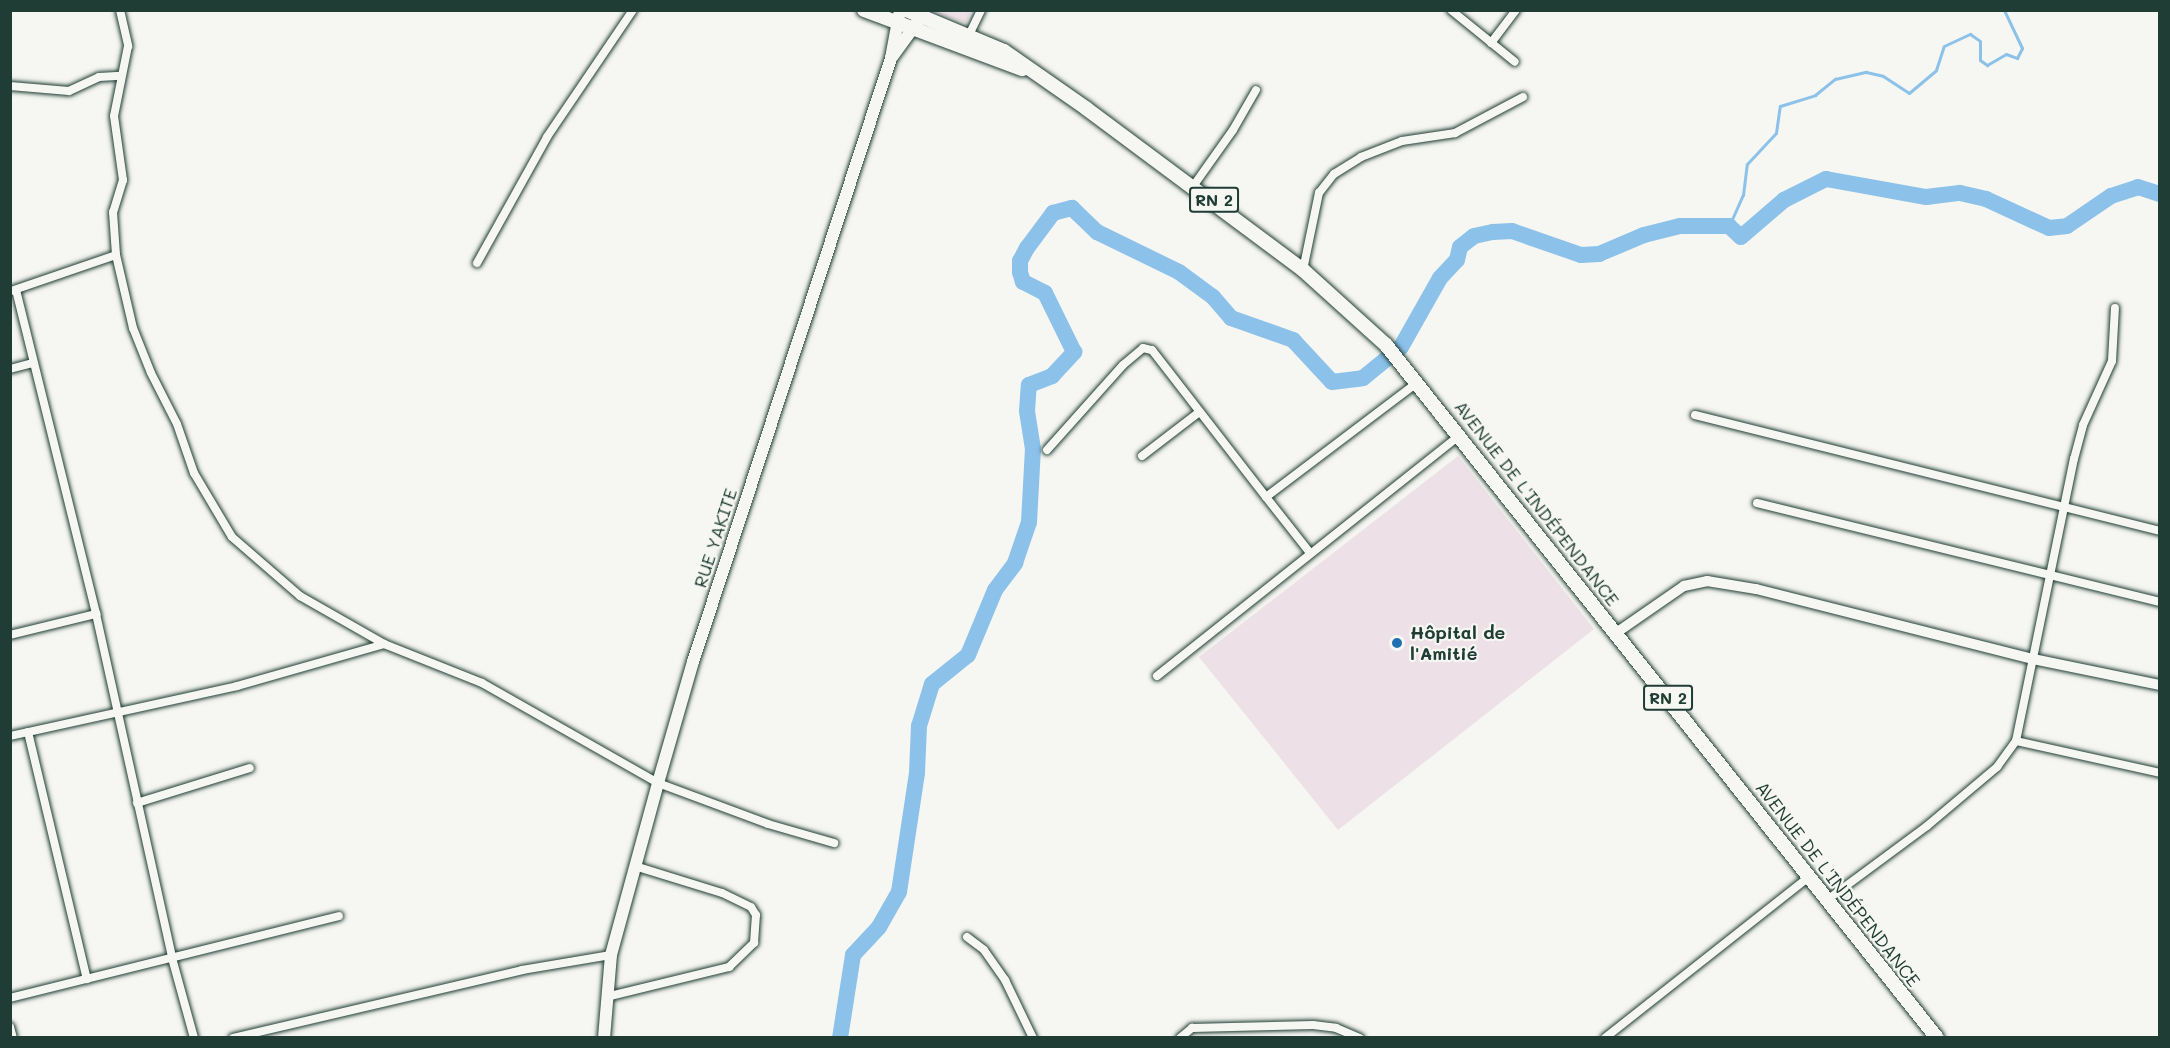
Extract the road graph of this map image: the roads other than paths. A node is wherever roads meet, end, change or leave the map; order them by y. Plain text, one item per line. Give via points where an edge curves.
1 (120, 10) edge
2 (633, 10) edge
3 (864, 10) edge
4 (906, 10) edge
5 (981, 10) edge
6 (1451, 10) edge
7 (1516, 10) edge
8 (898, 16) edge
9 (921, 16) junction
10 (915, 30) junction
11 (969, 34) junction
12 (1491, 42) junction
13 (891, 58) junction
14 (1515, 62) dead end
15 (1030, 71) junction
16 (121, 76) junction
17 (10, 86) edge
18 (1256, 90) dead end
19 (1522, 97) dead end
20 (1194, 185) junction
21 (116, 255) junction
22 (477, 263) dead end
23 (1304, 270) junction
24 (13, 291) edge
25 (2115, 308) dead end
26 (33, 363) junction
27 (10, 369) edge
28 (1418, 382) junction
29 (1198, 413) junction
30 (1695, 415) dead end
31 (1460, 435) junction
32 (1047, 450) dead end
33 (1142, 456) dead end
34 (1266, 497) junction
35 (1757, 503) dead end
36 (2064, 506) junction
37 (2160, 531) edge
38 (1310, 553) junction
39 (2052, 578) junction
40 (2160, 602) edge
41 (96, 614) junction
42 (1616, 633) junction
43 (10, 635) edge
44 (384, 644) junction
45 (2033, 658) junction
46 (1157, 676) dead end
47 (2160, 685) edge
48 (118, 712) junction
49 (28, 732) junction
50 (10, 736) edge
51 (2016, 741) junction
52 (250, 768) dead end
53 (2160, 773) edge
54 (658, 783) junction
55 (137, 803) junction
56 (834, 843) dead end
57 (634, 866) junction
58 (1809, 877) junction
59 (1827, 900) junction
60 (339, 916) dead end
61 (967, 937) dead end
62 (611, 955) junction
63 (172, 958) junction
64 (87, 980) junction
65 (606, 997) junction
66 (10, 998) edge
67 (10, 1027) edge
68 (13, 1038) edge
69 (194, 1038) edge
70 (233, 1038) edge
71 (604, 1038) edge
72 (1033, 1038) edge
73 (1180, 1038) edge
74 (1360, 1038) edge
75 (1605, 1038) edge
76 (1937, 1038) edge

1 - 16 street via 128,46
2 - 22 street via 547,137
3 - 8 main road, AVENUE DE L'INDÉPENDANCE / RN 2
4 - 9 main road, AVENUE DE L'INDÉPENDANCE / RN 2
5 - 11 street
6 - 12 street
7 - 12 street
8 - 10 main road, AVENUE DE L'INDÉPENDANCE / RN 2
8 - 13 main road, RUE YAKITE
9 - 10 main road, RUE YAKITE
9 - 11 main road, AVENUE DE L'INDÉPENDANCE / RN 2
10 - 13 main road, RUE YAKITE
10 - 15 main road, AVENUE DE L'INDÉPENDANCE / RN 2
11 - 15 main road, AVENUE DE L'INDÉPENDANCE / RN 2 via 1004,51
12 - 14 street
13 - 54 main road, RUE YAKITE via 697,651
15 - 20 main road, AVENUE DE L'INDÉPENDANCE / RN 2
16 - 17 street via 99,77 69,91
16 - 21 street via 114,116 123,180 113,212
18 - 20 street
19 - 23 street via 1455,133 1402,141 1361,157 1334,174 1318,193
20 - 23 main road, AVENUE DE L'INDÉPENDANCE / RN 2
21 - 24 street
21 - 44 street via 133,328 150,373 177,424 202,489 232,537 300,596
23 - 28 main road, AVENUE DE L'INDÉPENDANCE / RN 2 via 1386,345
24 - 26 street
25 - 36 street via 2112,361 2083,424
26 - 27 street
26 - 41 street
28 - 31 main road, AVENUE DE L'INDÉPENDANCE / RN 2
28 - 34 street
29 - 32 street via 1152,350 1143,348
29 - 33 street
29 - 34 street
30 - 36 street
31 - 38 street
31 - 42 main road, AVENUE DE L'INDÉPENDANCE / RN 2
34 - 38 street
35 - 39 street
36 - 37 street
36 - 39 street
38 - 46 street
39 - 40 street
39 - 45 street
41 - 43 street
41 - 48 street
42 - 45 street via 1684,586 1707,582 1756,589
42 - 58 main road, AVENUE DE L'INDÉPENDANCE / RN 2
44 - 48 street via 237,686
44 - 54 street via 482,683
45 - 47 street
45 - 51 street
48 - 49 street
48 - 55 street
49 - 50 street
49 - 64 street
51 - 53 street
51 - 59 street via 1997,766 1936,819
52 - 55 street
54 - 56 street via 768,824
54 - 57 main road, RUE YAKITE
55 - 63 street
57 - 62 main road, RUE YAKITE
57 - 65 street via 722,893 751,907 756,915 754,943 729,967
58 - 59 main road, AVENUE DE L'INDÉPENDANCE / RN 2
58 - 75 street
59 - 76 main road, AVENUE DE L'INDÉPENDANCE / RN 2
60 - 63 street
61 - 72 street via 984,950 1005,980
62 - 65 main road, RUE YAKITE
62 - 70 street via 522,970
63 - 64 street
63 - 69 street
64 - 66 street
65 - 71 main road, RUE YAKITE
67 - 68 street
73 - 74 street via 1192,1028 1313,1025 1336,1028

